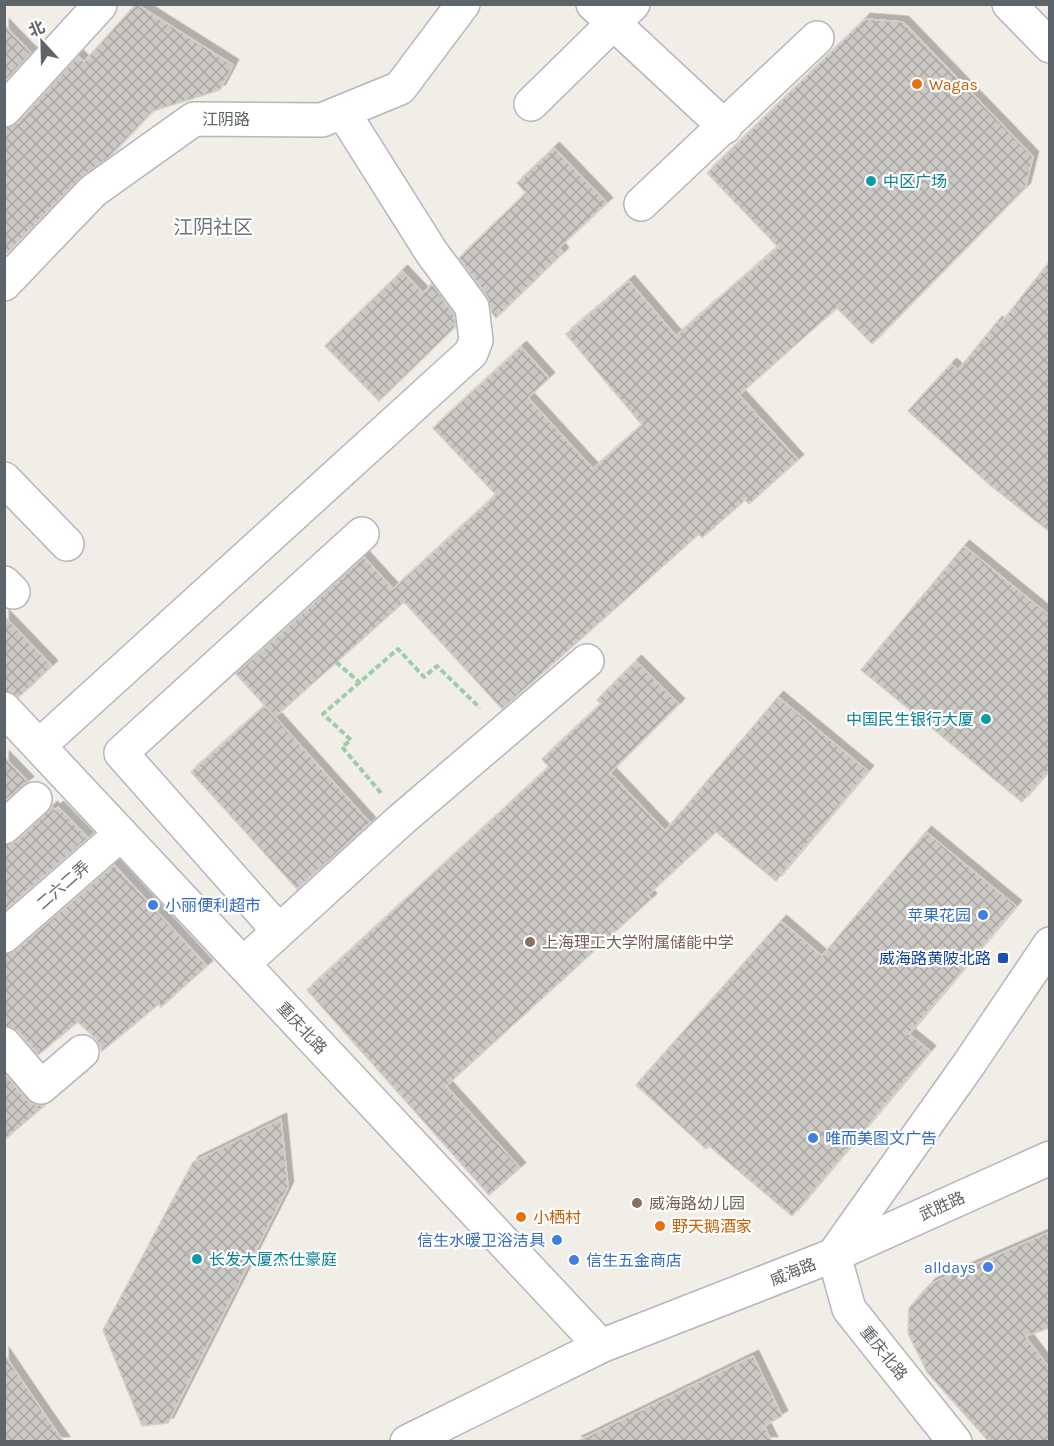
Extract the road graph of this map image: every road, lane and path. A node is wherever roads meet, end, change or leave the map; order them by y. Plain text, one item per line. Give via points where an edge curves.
1 (462, 4) edge
2 (1009, 4) edge
3 (100, 5) edge
4 (613, 11) edge
5 (817, 38) dead end
6 (1050, 46) edge
7 (531, 104) dead end
8 (4, 110) edge
9 (343, 112) junction
10 (725, 127) junction
11 (641, 204) dead end
12 (10, 269) edge
13 (4, 479) edge
14 (362, 534) dead end
15 (67, 544) dead end
16 (587, 661) dead end
17 (336, 662) dead end
18 (360, 683) junction
19 (4, 710) edge
20 (506, 733) junction
21 (39, 746) junction
22 (35, 799) dead end
23 (402, 819) junction
24 (4, 827) edge
25 (121, 834) junction
26 (279, 931) junction
27 (4, 936) edge
28 (1050, 944) edge
29 (243, 964) junction
30 (4, 1044) edge
31 (82, 1052) dead end
32 (1050, 1158) edge
33 (834, 1255) junction
34 (601, 1346) junction
35 (407, 1442) edge
36 (955, 1442) edge

1 - 9 street, 江阴路 via 400,88
2 - 6 street
3 - 8 street
4 - 7 street
4 - 10 street
5 - 10 street
9 - 12 street, 江阴路 via 322,120 194,119 93,191
9 - 21 street via 432,253 472,307 476,340 471,353
10 - 11 street
13 - 15 street
14 - 26 street via 121,753
16 - 20 street
17 - 18 path
18 - 20 path via 398,649 424,677 437,666
18 - 23 path via 323,714 351,740 342,747
19 - 21 street, 重庆北路
20 - 23 street
21 - 25 street, 重庆北路
22 - 24 street
23 - 26 street
25 - 27 street, 二六二弄
25 - 29 street, 重庆北路
26 - 29 street
28 - 33 street, 威海路
29 - 34 street, 重庆北路
30 - 31 street via 41,1087
32 - 33 street, 武胜路
33 - 34 street, 威海路
33 - 36 street, 重庆北路 via 849,1309
34 - 35 street, 威海路

